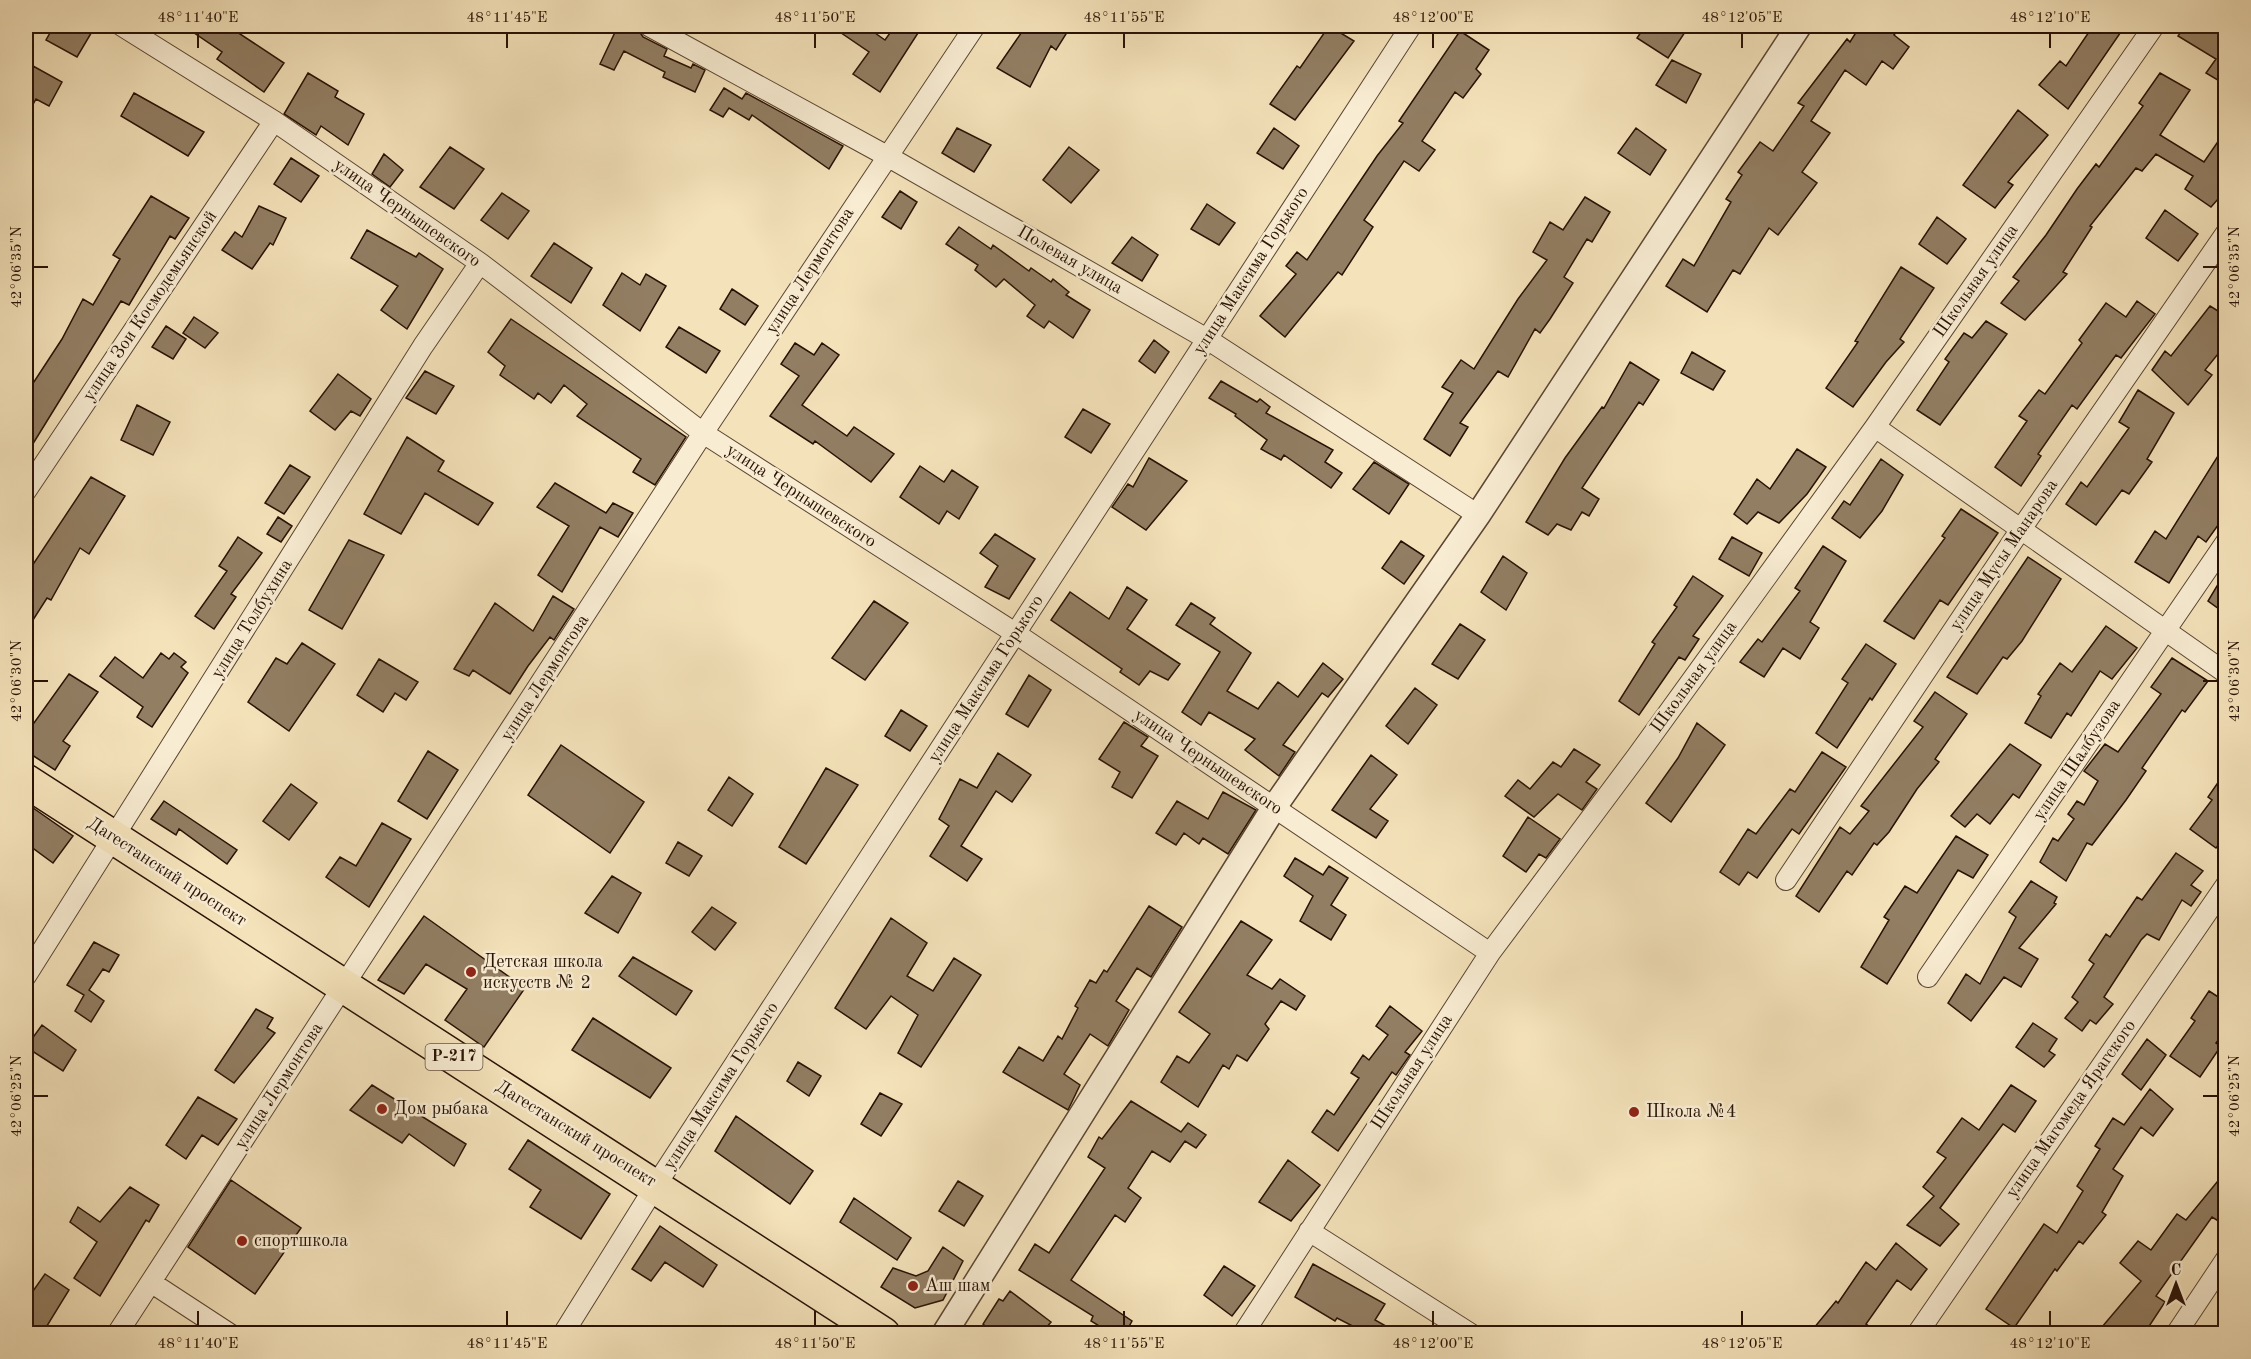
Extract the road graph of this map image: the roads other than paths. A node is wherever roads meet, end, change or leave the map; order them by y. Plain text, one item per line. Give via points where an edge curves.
1 (122, 26) edge
2 (649, 26) edge
3 (975, 26) edge
4 (1411, 26) edge
5 (1799, 26) edge
6 (2154, 26) edge
7 (274, 121) junction
8 (886, 156) junction
9 (2226, 233) edge
10 (480, 263) junction
11 (1207, 339) junction
12 (1875, 427) junction
13 (703, 434) junction
14 (26, 491) edge
15 (1478, 515) junction
16 (2021, 529) junction
17 (2226, 542) edge
18 (2165, 630) junction
19 (1016, 633) junction
20 (2226, 673) edge
21 (26, 781) edge
22 (1275, 806) junction
23 (114, 837) junction
24 (1786, 880) dead end
25 (2226, 885) edge
26 (1490, 953) junction
27 (26, 976) edge
28 (1928, 977) dead end
29 (345, 987) junction
30 (656, 1185) junction
31 (1309, 1231) junction
32 (2226, 1259) edge
33 (152, 1283) junction
34 (117, 1334) edge
35 (230, 1334) edge
36 (563, 1334) edge
37 (883, 1334) edge
38 (944, 1334) edge
39 (1243, 1334) edge
40 (1471, 1334) edge
41 (1917, 1334) edge
42 (2176, 1334) edge

1 - 7 street, улица Чернышевского
2 - 8 street, Полевая улица
3 - 8 street, улица Лермонтова
4 - 11 street, улица Максима Горького
5 - 15 street
6 - 12 street, Школьная улица
7 - 10 street, улица Чернышевского
7 - 14 street, улица Зои Космодемьянской
8 - 11 street, Полевая улица
8 - 13 street, улица Лермонтова
9 - 16 street, улица Мусы Манарова
10 - 13 street, улица Чернышевского
10 - 23 street, улица Толбухина via 423,346
11 - 15 street, Полевая улица
11 - 19 street, улица Максима Горького
12 - 16 street
12 - 26 street, Школьная улица
13 - 19 street, улица Чернышевского
13 - 29 street, улица Лермонтова
15 - 22 street
16 - 18 street
16 - 24 street, улица Мусы Манарова
17 - 18 street, улица Шалбузова
18 - 20 street
18 - 28 street, улица Шалбузова
19 - 22 street, улица Чернышевского
19 - 30 street, улица Максима Горького
21 - 23 highway, Дагестанский проспект / Р-217
22 - 26 street, улица Чернышевского
22 - 38 street
23 - 27 street, улица Толбухина
23 - 29 highway, Дагестанский проспект / Р-217
25 - 41 street, улица Магомеда Ярагского
26 - 31 street, Школьная улица
29 - 30 highway, Дагестанский проспект / Р-217
29 - 33 street, улица Лермонтова
30 - 36 street, улица Максима Горького
30 - 37 highway, Дагестанский проспект / Р-217
31 - 39 street, Школьная улица
31 - 40 street
32 - 42 street
33 - 34 street, улица Лермонтова
33 - 35 street

